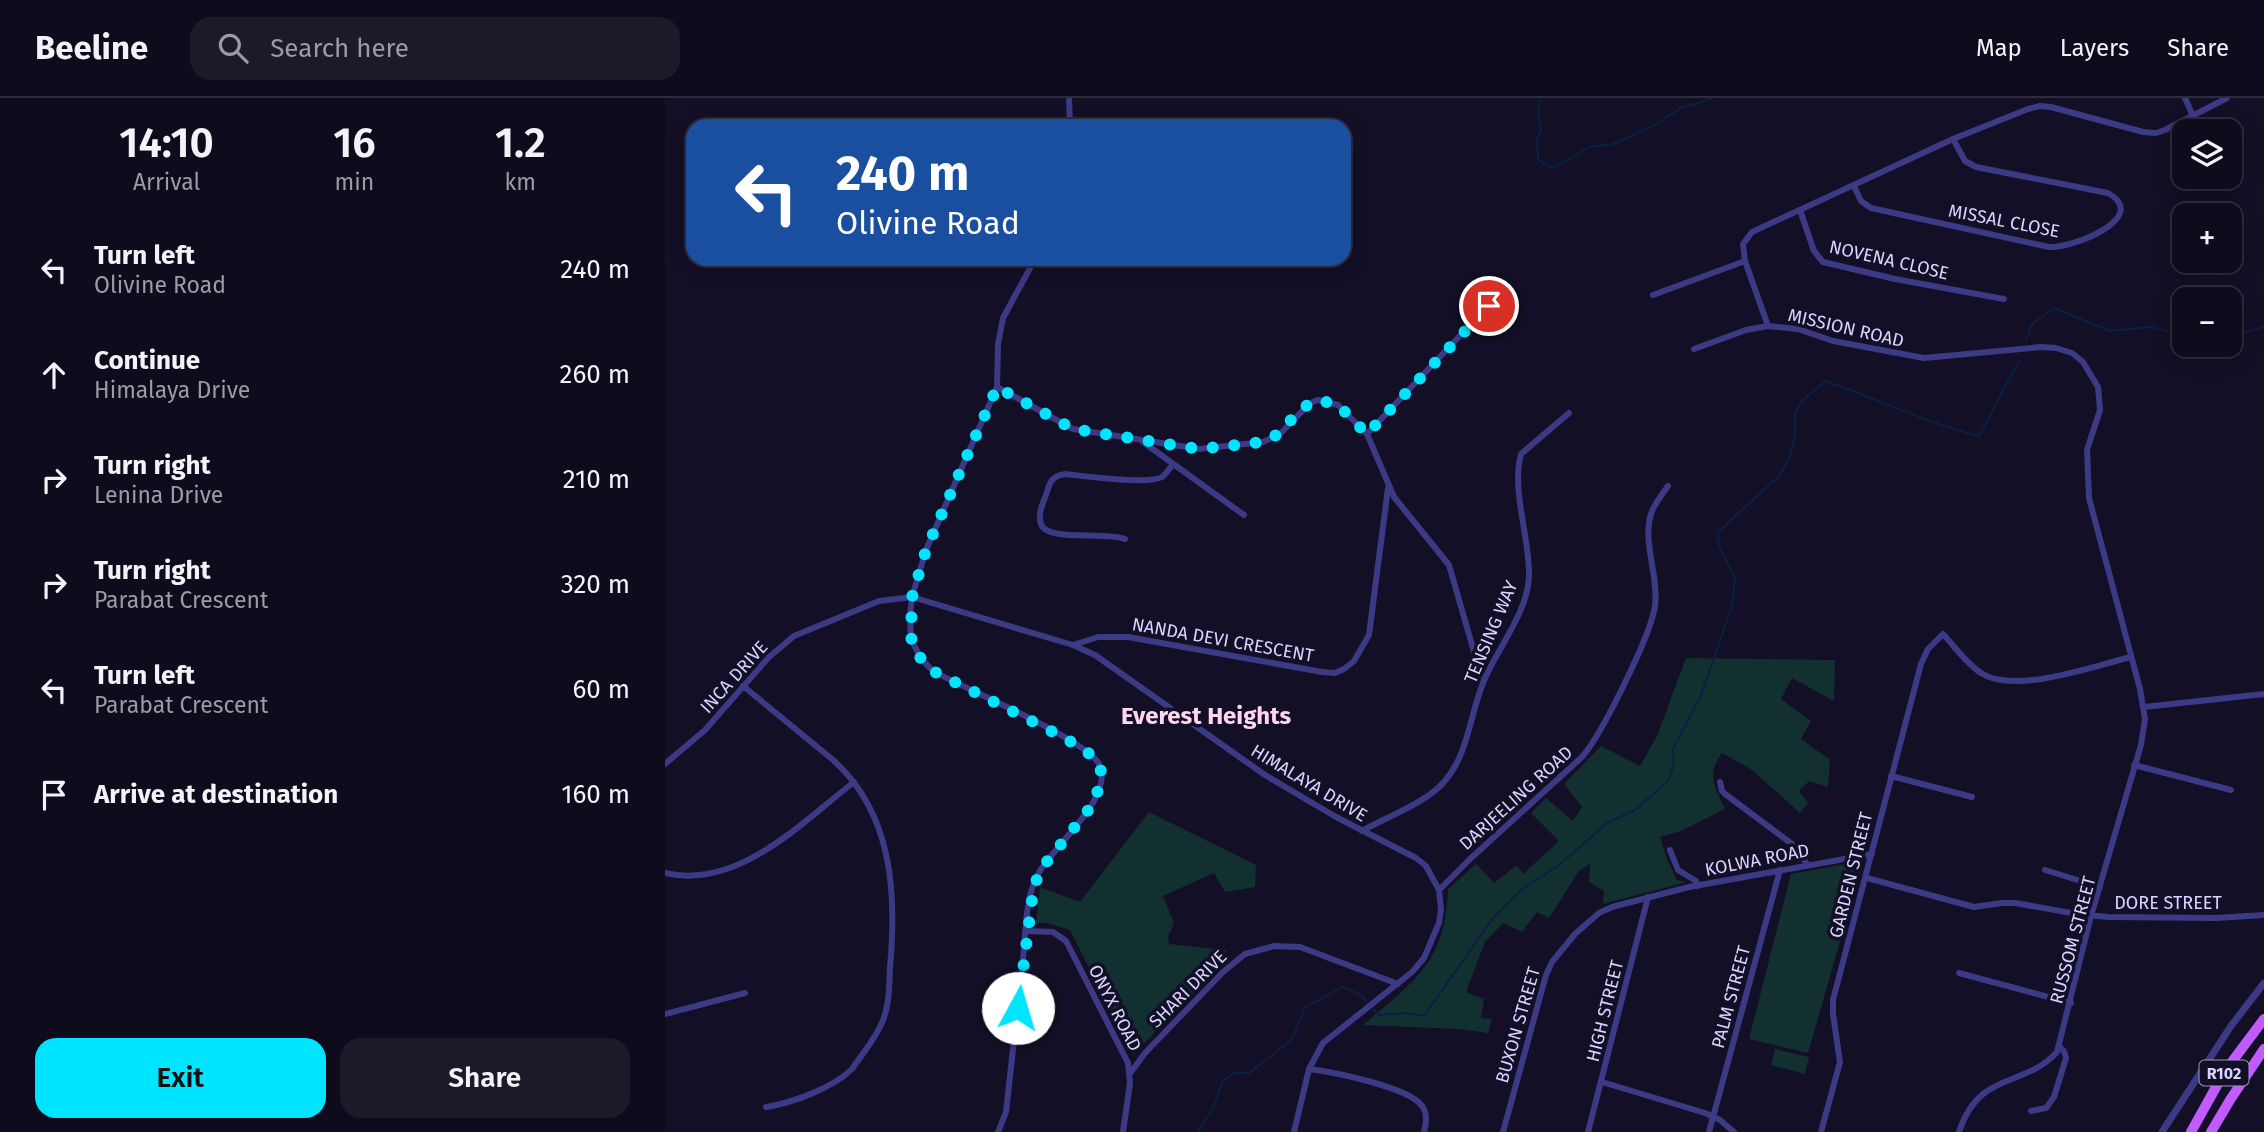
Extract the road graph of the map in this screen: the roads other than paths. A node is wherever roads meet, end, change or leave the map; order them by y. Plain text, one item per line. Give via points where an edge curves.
1 (1069, 98) edge
2 (2185, 98) edge
3 (2227, 98) edge
4 (2193, 116) junction
5 (1070, 119) edge
6 (1953, 139) junction
7 (1854, 186) junction
8 (1800, 210) junction
9 (1745, 261) junction
10 (1031, 266) edge
11 (1653, 295) dead end
12 (2004, 299) dead end
13 (1489, 306) dead end
14 (1768, 326) junction
15 (1694, 349) dead end
16 (997, 387) junction
17 (1569, 413) dead end
18 (1367, 434) junction
19 (1141, 441) junction
20 (1173, 464) junction
21 (1668, 486) dead end
22 (1388, 487) junction
23 (1244, 515) dead end
24 (1125, 539) dead end
25 (912, 597) junction
26 (1073, 645) junction
27 (2131, 657) junction
28 (1483, 683) junction
29 (743, 686) junction
30 (2264, 694) edge
31 (2144, 708) junction
32 (665, 764) edge
33 (2134, 765) junction
34 (1891, 776) junction
35 (854, 782) junction
36 (1720, 782) dead end
37 (2231, 790) dead end
38 (1972, 797) dead end
39 (1362, 831) junction
40 (1670, 850) dead end
41 (1872, 854) junction
42 (1807, 864) junction
43 (1780, 870) junction
44 (2045, 870) dead end
45 (665, 873) edge
46 (1867, 878) junction
47 (1697, 886) junction
48 (2100, 887) junction
49 (1439, 890) junction
50 (1648, 897) junction
51 (2264, 915) edge
52 (2091, 916) junction
53 (1026, 930) junction
54 (1959, 974) dead end
55 (2264, 983) edge
56 (1398, 984) junction
57 (745, 993) dead end
58 (2071, 1003) junction
59 (665, 1014) edge
60 (2264, 1019) edge
61 (2059, 1046) junction
62 (2264, 1049) edge
63 (2048, 1061) junction
64 (2063, 1068) junction
65 (1309, 1069) junction
66 (1131, 1072) junction
67 (1602, 1082) junction
68 (766, 1107) dead end
69 (2031, 1111) dead end
70 (1713, 1117) junction
71 (997, 1132) edge
72 (1123, 1132) edge
73 (1294, 1132) edge
74 (1424, 1132) edge
75 (1503, 1132) edge
76 (1588, 1132) edge
77 (1709, 1132) edge
78 (1734, 1132) edge
79 (1821, 1132) edge
80 (1959, 1132) edge
81 (2162, 1132) edge
82 (2191, 1132) edge
83 (2211, 1132) edge

1 - 5 street
2 - 4 street
3 - 4 street
4 - 6 street via 2150,133 2040,106
6 - 7 street
6 - 7 street, MISSAL CLOSE via 1965,161 1976,167 2108,194 2119,202 2119,217 2074,244 2049,247 1879,211 1861,201
7 - 8 street
8 - 9 street via 1752,232 1742,251
8 - 12 street, NOVENA CLOSE via 1814,251 1823,262
9 - 11 street
9 - 14 street, MISSION ROAD
10 - 16 street via 1003,318
13 - 18 street
14 - 15 street
14 - 27 street, MISSION ROAD via 1924,359 2041,347 2056,348 2083,362 2101,400 2087,450 2089,498
16 - 19 street via 1073,429
16 - 25 street via 926,550
17 - 28 street, TENSING WAY via 1521,454 1518,478 1529,579 1521,606
18 - 19 street via 1338,405 1318,400 1304,407 1280,434 1263,442 1199,449
18 - 22 street
19 - 20 street
20 - 23 street
20 - 24 street via 1155,479 1065,474 1051,480 1040,514 1044,530
21 - 49 street, DARJEELING ROAD via 1649,524 1656,592 1651,624 1597,738
22 - 26 street, NANDA DEVI CRESCENT via 1369,635 1344,669 1322,672 1128,637 1098,637
22 - 28 street via 1449,565
25 - 26 street, HIMALAYA DRIVE
25 - 29 street, INCA DRIVE via 879,601 794,636
25 - 53 street via 912,644 933,671 1046,727 1098,763 1101,782 1090,808 1038,874
26 - 39 street, HIMALAYA DRIVE via 1123,672 1265,775
27 - 31 street, MISSION ROAD
27 - 34 street, GARDEN STREET via 2008,682 1983,674 1944,634 1925,654
28 - 39 street, TENSING WAY via 1461,751 1444,783
29 - 32 street, INCA DRIVE via 705,730
29 - 35 street
30 - 31 street
31 - 33 street, RUSSOM STREET via 2145,727
33 - 37 street
33 - 48 street, RUSSOM STREET
34 - 38 street
34 - 41 street, GARDEN STREET
35 - 45 street via 746,861 706,876
35 - 68 street via 877,821 890,867 893,932 884,1017 846,1074 791,1101
36 - 42 street via 1725,794 1792,844
39 - 49 street, HIMALAYA DRIVE via 1416,858
40 - 47 street via 1678,870
41 - 42 street, KOLWA ROAD
41 - 46 street, GARDEN STREET
42 - 43 street, KOLWA ROAD
43 - 47 street, KOLWA ROAD
43 - 70 street, PALM STREET
44 - 48 street
46 - 52 street, DORE STREET via 1965,905 2015,904
46 - 79 street, GARDEN STREET via 1833,1000 1840,1062
47 - 50 street, KOLWA ROAD
48 - 52 street, RUSSOM STREET
49 - 56 street via 1441,909 1433,943
50 - 67 street, HIGH STREET
50 - 75 street, BUXON STREET via 1599,913 1552,962
51 - 52 street, DORE STREET
52 - 58 street, RUSSOM STREET
53 - 66 street, ONYX ROAD via 1053,932 1066,941
53 - 71 street via 1006,1112
54 - 58 street
55 - 81 street
56 - 65 street via 1323,1043
56 - 66 street, SHARI DRIVE via 1300,947 1274,946 1245,954
57 - 59 street
58 - 61 street, RUSSOM STREET
60 - 82 main road, R102 via 2225,1071
61 - 63 street, RUSSOM STREET
61 - 64 street via 2066,1056
62 - 83 main road, R102
63 - 64 street
63 - 80 street, RUSSOM STREET via 1982,1095
64 - 69 street via 2051,1103
65 - 73 street
65 - 74 street via 1352,1077 1417,1101 1426,1115
66 - 72 street, ONYX ROAD
67 - 70 street
67 - 76 street, HIGH STREET
70 - 77 street, PALM STREET
70 - 78 street

